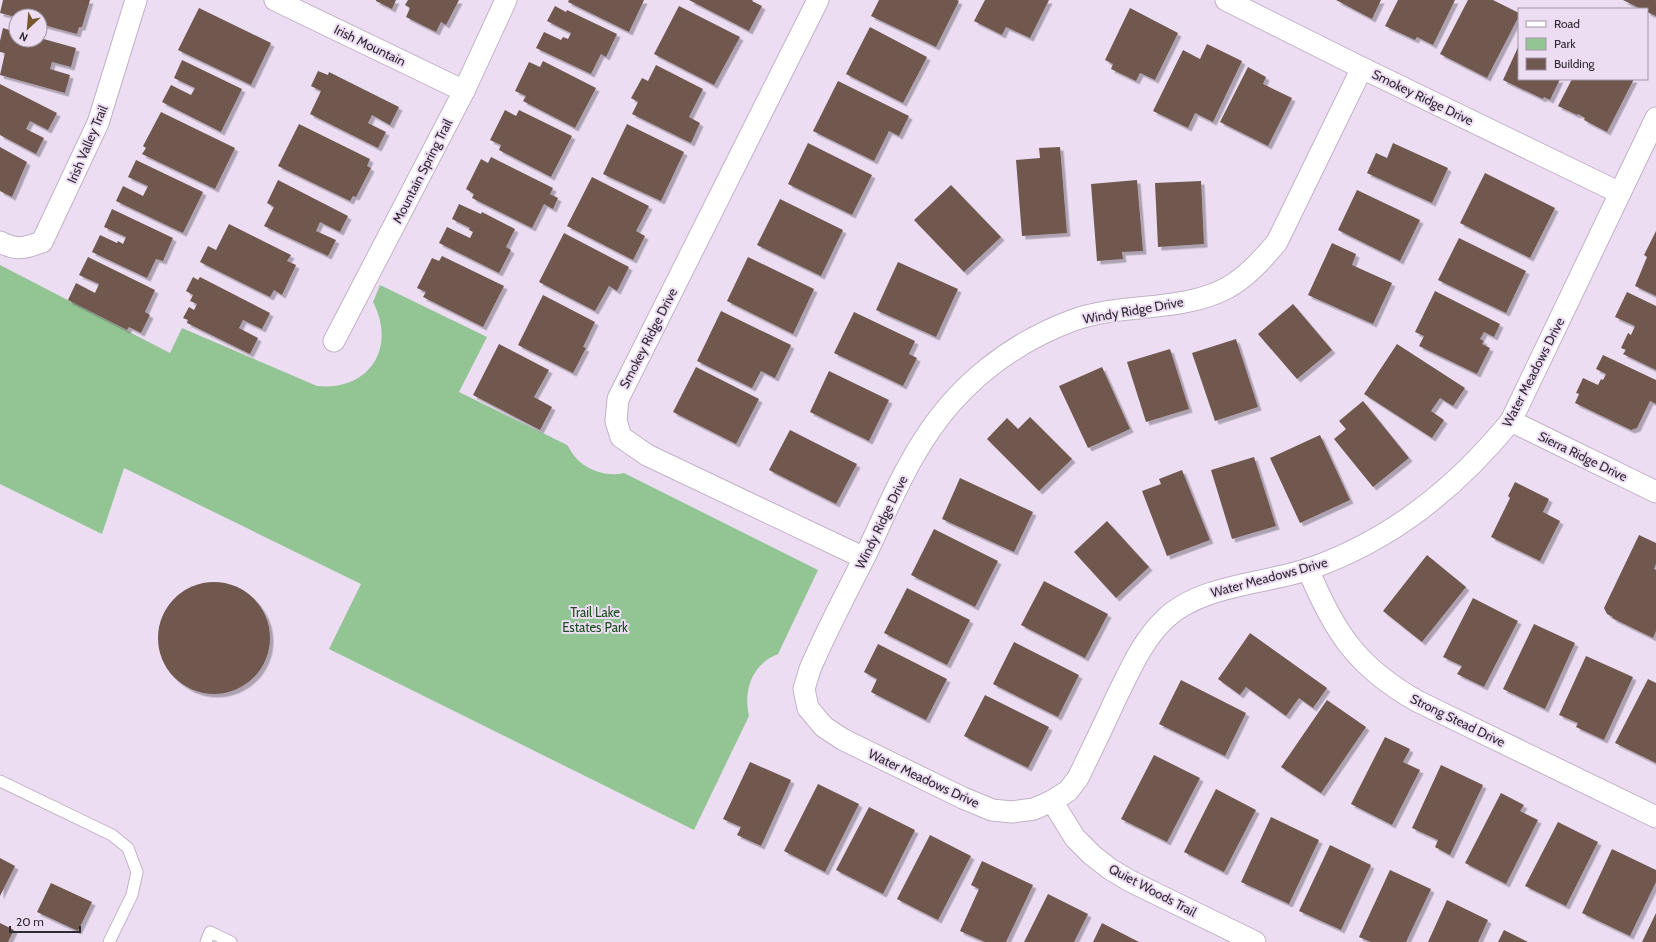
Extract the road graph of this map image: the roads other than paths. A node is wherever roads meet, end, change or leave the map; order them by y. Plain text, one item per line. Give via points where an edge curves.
1 (136, 0) edge
2 (275, 0) edge
3 (506, 0) edge
4 (818, 0) edge
5 (1226, 0) edge
6 (1362, 68) junction
7 (464, 91) junction
8 (1656, 118) edge
9 (1620, 192) junction
10 (0, 242) edge
11 (334, 341) dead end
12 (1511, 421) junction
13 (1656, 492) edge
14 (864, 558) junction
15 (1308, 569) junction
16 (808, 708) joint
17 (0, 781) edge
18 (1052, 801) junction
19 (1656, 817) edge
20 (109, 942) edge
21 (206, 942) edge
22 (231, 942) edge
23 (1255, 942) edge

1 - 10 street, Irish Valley Trail via 98,123 42,242 25,248 12,248
2 - 7 street, Irish Mountain
3 - 7 street, Mountain Spring Trail
4 - 14 street, Smokey Ridge Drive via 618,399 616,421 621,437 647,454
5 - 6 street, Smokey Ridge Drive
6 - 9 street, Smokey Ridge Drive
6 - 14 street, Windy Ridge Drive via 1277,242 1263,259 1245,276 1213,293 1197,299 1096,314 1072,321 1016,348 992,364 952,402 922,441
7 - 11 street, Mountain Spring Trail
8 - 9 street, Water Meadows Drive
9 - 12 street, Water Meadows Drive
12 - 13 street, Sierra Ridge Drive
12 - 15 street, Water Meadows Drive via 1451,486 1424,508 1397,527 1362,546
14 - 16 street, Windy Ridge Drive via 810,670 804,689
15 - 18 street, Water Meadows Drive via 1205,595 1184,605 1166,618 1152,633 1137,656 1078,778 1068,791
15 - 19 street, Strong Stead Drive via 1327,613 1340,634 1365,663 1391,685 1417,701
16 - 18 street, Water Meadows Drive via 824,727 844,740 992,810 1034,810
17 - 20 lane via 112,835 128,848 137,872 132,895
18 - 23 street, Quiet Woods Trail via 1076,838 1110,869 1130,882
21 - 22 lane via 210,932

